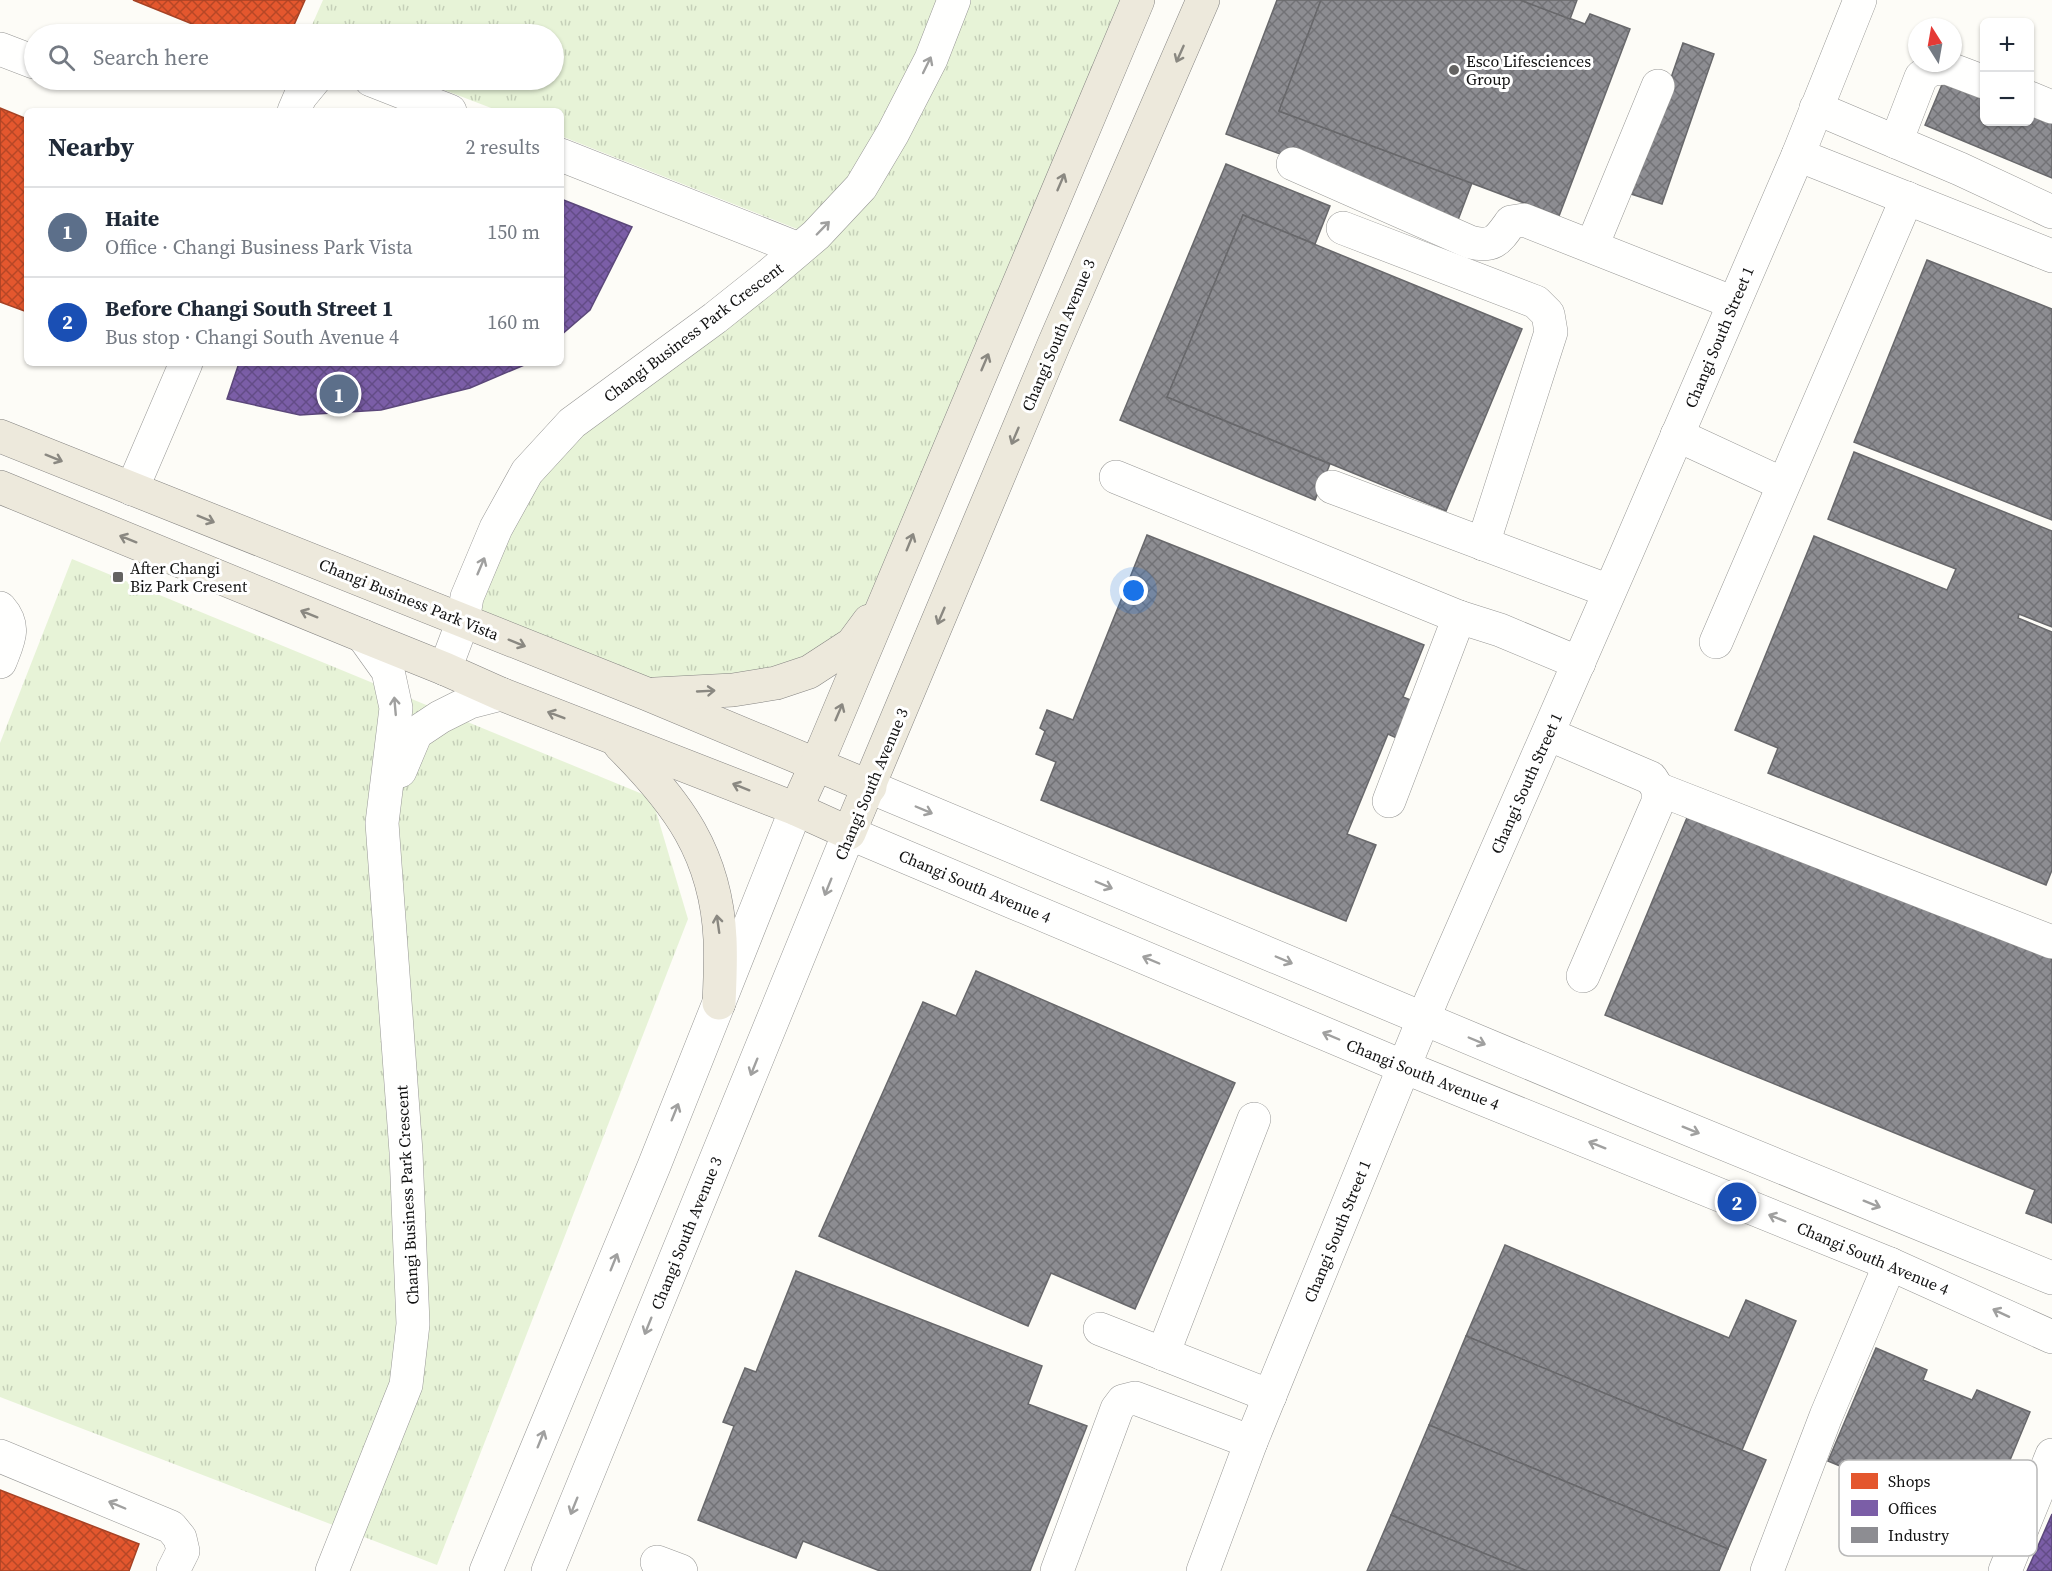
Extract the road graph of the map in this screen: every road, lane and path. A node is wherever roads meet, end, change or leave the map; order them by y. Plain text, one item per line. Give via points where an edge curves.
1 (954, 0) edge
2 (1138, 0) edge
3 (1203, 0) edge
4 (1860, 0) edge
5 (0, 49) edge
6 (24, 58) edge
7 (1980, 80) edge
8 (1658, 86) dead end
9 (306, 90) edge
10 (396, 90) edge
11 (2034, 100) edge
12 (2052, 107) edge
13 (295, 108) edge
14 (442, 108) edge
15 (1816, 108) junction
16 (1896, 142) junction
17 (1798, 155) junction
18 (564, 156) edge
19 (1293, 165) dead end
20 (1907, 198) junction
21 (2052, 212) edge
22 (1342, 228) dead end
23 (1592, 246) junction
24 (799, 249) junction
25 (2052, 256) edge
26 (1734, 303) junction
27 (185, 366) edge
28 (1677, 435) junction
29 (0, 436) edge
30 (1116, 477) dead end
31 (1783, 484) junction
32 (0, 487) edge
33 (1332, 487) dead end
34 (132, 489) junction
35 (1483, 544) junction
36 (1609, 591) junction
37 (888, 596) junction
38 (0, 608) edge
39 (1459, 617) junction
40 (463, 621) junction
41 (363, 636) junction
42 (1716, 642) dead end
43 (0, 662) edge
44 (1579, 663) junction
45 (445, 669) junction
46 (501, 694) junction
47 (647, 694) junction
48 (1548, 734) junction
49 (610, 735) junction
50 (816, 766) junction
51 (870, 787) junction
52 (1658, 789) junction
53 (1389, 801) dead end
54 (385, 806) junction
55 (796, 809) junction
56 (849, 833) junction
57 (2052, 942) edge
58 (1583, 976) dead end
59 (720, 1003) junction
60 (1423, 1018) junction
61 (1404, 1067) junction
62 (1254, 1119) dead end
63 (1890, 1264) junction
64 (2052, 1278) edge
65 (1100, 1329) dead end
66 (2052, 1337) edge
67 (1163, 1354) junction
68 (1270, 1396) junction
69 (1251, 1442) junction
70 (2052, 1455) edge
71 (0, 1456) edge
72 (2037, 1492) edge
73 (2011, 1556) edge
74 (173, 1571) edge
75 (332, 1571) edge
76 (486, 1571) edge
77 (548, 1571) edge
78 (1057, 1571) edge
79 (1203, 1571) edge
80 (1767, 1571) edge
81 (2005, 1571) edge

24 -> 1 street, Changi Business Park Crescent via 861,187 931,59
37 -> 2 main road
3 -> 51 main road, Changi South Avenue 3 via 1054,344
4 - 15 street, Changi South Street 1
5 - 6 street
7 - 16 street via 1947,68 1931,69 1922,77
8 - 23 street
9 - 13 street
10 - 14 street
11 - 12 street
15 - 16 street
15 - 17 street, Changi South Street 1
16 - 21 street
17 - 20 street
17 - 26 street, Changi South Street 1
18 - 24 street
19 - 23 street via 1470,242 1484,245 1498,240 1511,222 1524,220
20 - 25 street
20 - 31 street
22 - 35 street via 1536,302 1548,314 1551,332
23 - 26 street
40 -> 24 street, Changi Business Park Crescent via 467,597 496,528 527,472 572,423 715,318
26 - 28 street, Changi South Street 1
27 - 34 street
28 - 31 street
28 - 36 street, Changi South Street 1
29 -> 34 main road, Changi Business Park Vista
30 - 39 street
31 - 42 street
41 -> 32 main road
33 - 35 street
34 -> 40 main road, Changi Business Park Vista
35 - 36 street
36 - 44 street, Changi South Street 1
47 -> 37 main road via 733,690 809,672 852,644
50 -> 37 main road
38 - 43 street via 8,616 11,634
39 - 44 street
39 - 53 street
40 - 45 street, Changi Business Park Crescent
40 -> 47 main road, Changi Business Park Vista
41 - 45 main road
54 -> 41 street, Changi Business Park Crescent via 396,708 388,671
44 - 48 street, Changi South Street 1
45 - 46 main road
49 -> 46 main road
46 - 54 street, Changi Business Park Crescent via 470,702 416,733
47 - 50 main road, Changi Business Park Vista
48 - 52 street via 1651,778
48 - 60 street, Changi South Street 1
55 -> 49 main road
59 -> 49 main road via 720,938 713,888 696,839 652,777
50 - 51 main road
50 - 55 main road
51 - 56 main road, Changi South Avenue 3
51 -> 60 street
52 - 57 street
52 - 58 street via 1658,802
54 - 75 street, Changi Business Park Crescent via 382,823 406,1152 413,1324 406,1385
55 - 56 main road, Changi South Avenue 4
55 - 59 street
61 -> 56 street, Changi South Avenue 4
56 -> 77 street, Changi South Avenue 3
76 -> 59 street
60 - 61 street, Changi South Street 1
60 -> 64 street
63 -> 61 street, Changi South Avenue 4
61 - 68 street, Changi South Street 1
62 - 67 street
66 -> 63 street, Changi South Avenue 4
63 - 80 street
65 - 67 street
67 - 68 street
68 - 69 street, Changi South Street 1
69 - 78 street via 1135,1398 1123,1401
69 - 79 street, Changi South Street 1
70 - 72 street
74 -> 71 street via 183,1551 180,1538 171,1527
73 - 81 street

